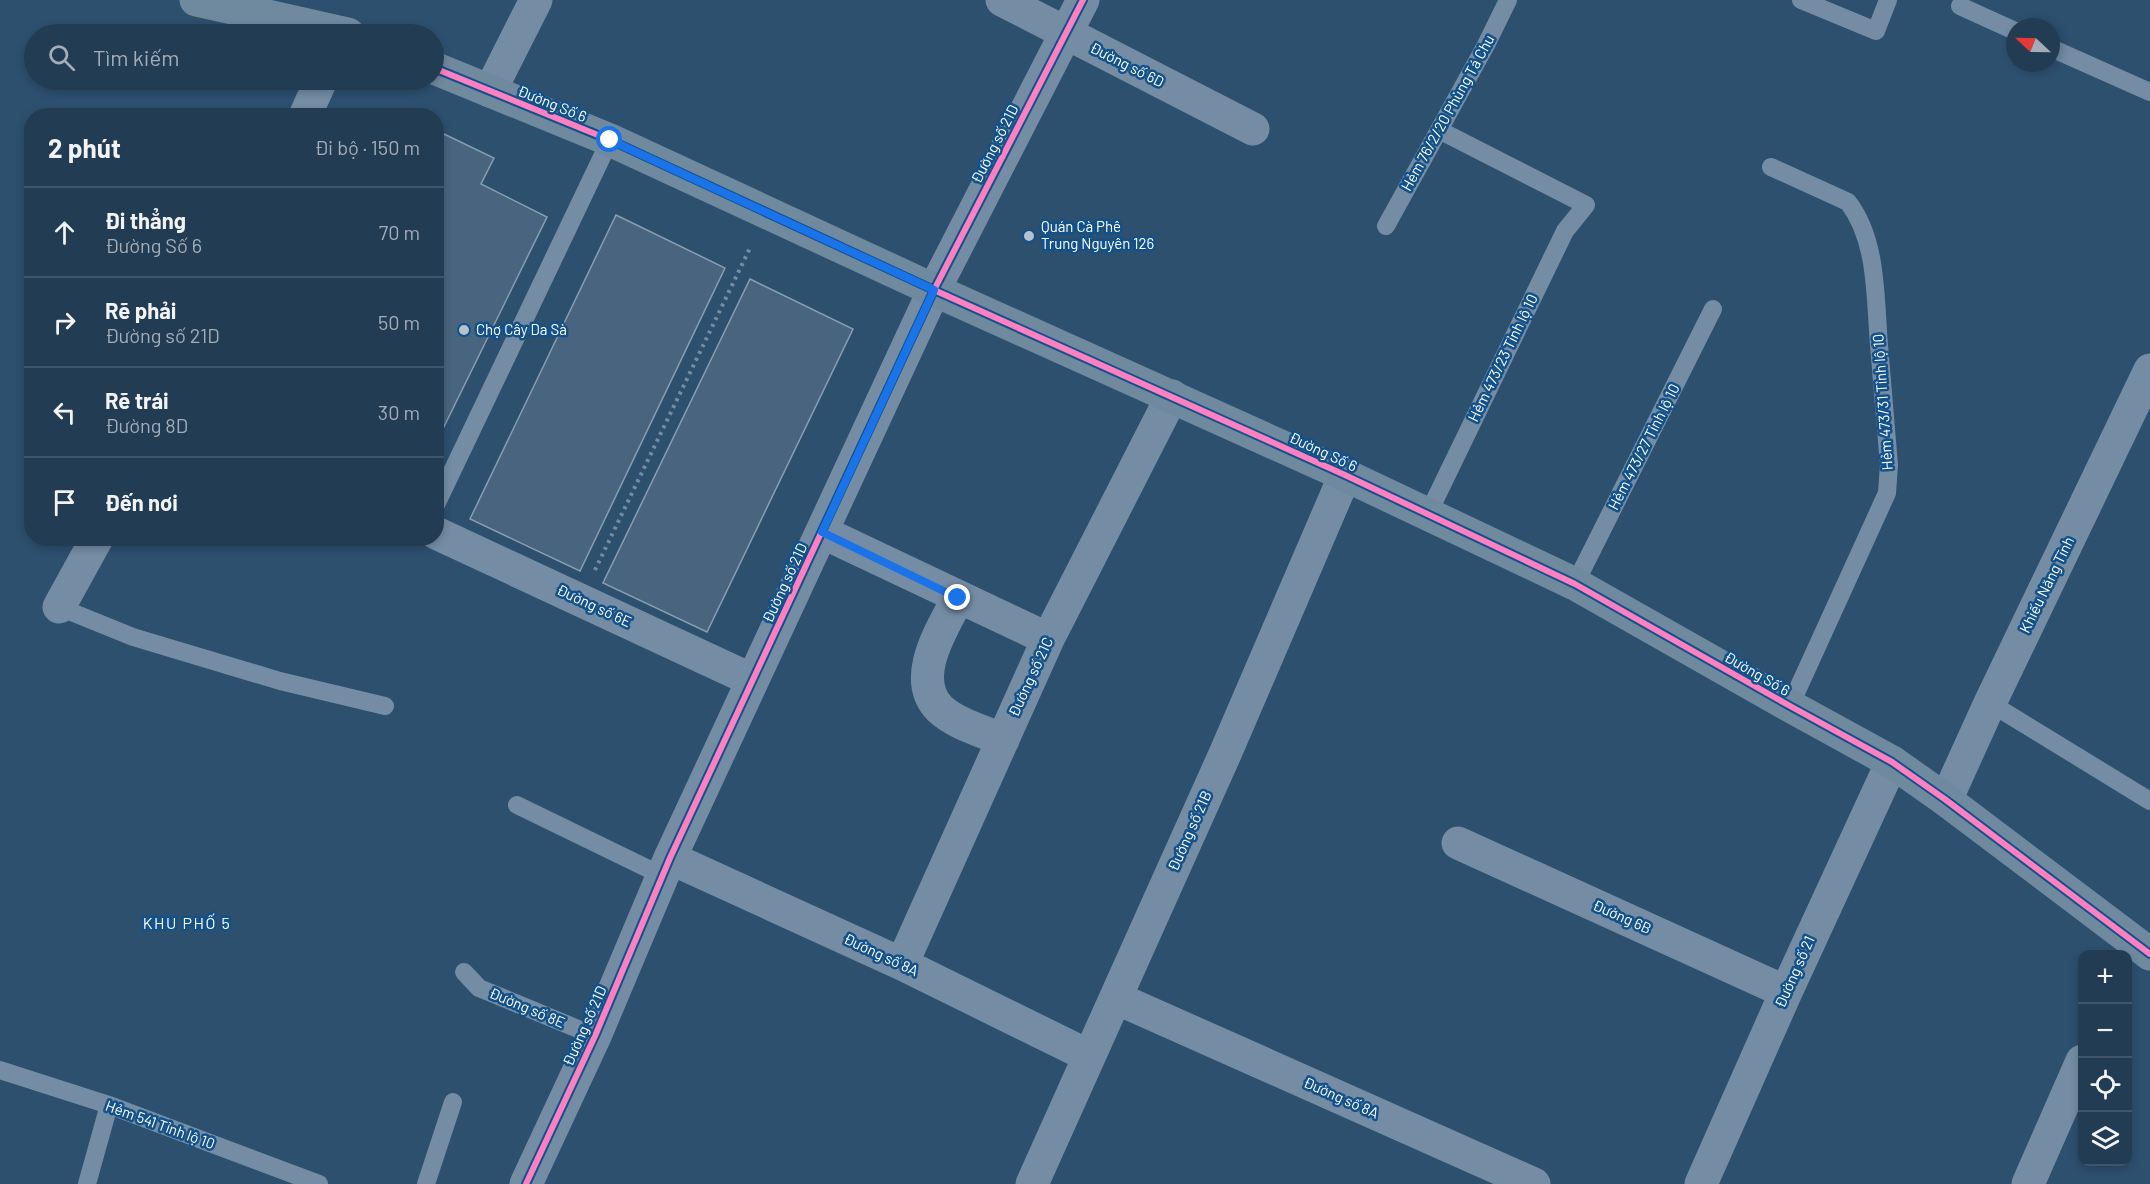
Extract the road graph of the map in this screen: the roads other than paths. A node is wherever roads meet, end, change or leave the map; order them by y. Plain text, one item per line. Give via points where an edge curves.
1 (196, 0) edge
2 (536, 0) edge
3 (1002, 0) edge
4 (1083, 0) edge
5 (1508, 0) edge
6 (1801, 0) edge
7 (1888, 0) edge
8 (1960, 6) dead end
9 (300, 24) edge
10 (2006, 28) edge
11 (1065, 33) junction
12 (2060, 52) edge
13 (444, 73) edge
14 (317, 90) edge
15 (490, 91) junction
16 (2150, 92) edge
17 (309, 108) edge
18 (1253, 129) dead end
19 (1439, 130) junction
20 (610, 140) junction
21 (1771, 167) dead end
22 (1386, 226) dead end
23 (934, 290) junction
24 (1713, 309) dead end
25 (2150, 370) edge
26 (1172, 396) junction
27 (1345, 475) junction
28 (444, 488) edge
29 (1428, 514) junction
30 (822, 532) junction
31 (444, 536) edge
32 (93, 546) edge
33 (1575, 584) junction
34 (958, 598) junction
35 (59, 607) joint
36 (1048, 639) junction
37 (752, 680) junction
38 (1990, 703) junction
39 (385, 706) dead end
40 (1790, 706) junction
41 (1002, 740) junction
42 (1892, 762) junction
43 (1946, 800) junction
44 (2150, 801) edge
45 (518, 805) dead end
46 (1458, 843) dead end
47 (667, 867) junction
48 (2138, 951) edge
49 (902, 964) junction
50 (464, 972) dead end
51 (1786, 992) junction
52 (1116, 998) junction
53 (595, 1036) junction
54 (1089, 1056) junction
55 (0, 1070) edge
56 (2078, 1070) edge
57 (453, 1102) dead end
58 (109, 1105) junction
59 (87, 1184) edge
60 (319, 1184) edge
61 (426, 1184) edge
62 (526, 1184) edge
63 (1032, 1184) edge
64 (1534, 1184) edge
65 (1701, 1184) edge
66 (2028, 1184) edge

1 - 9 street
2 - 15 street
3 - 11 street, Đường số 6D
4 - 11 street, Đường số 21D
5 - 19 lane, Hẻm 76/2/20 Phùng Tá Chu
6 - 7 lane via 1876,32
8 - 10 lane
11 - 18 street, Đường số 6D
11 - 23 street, Đường số 21D
12 - 16 lane
13 - 15 street, Đường Số 6
14 - 17 street
15 - 20 street, Đường Số 6
19 - 22 lane, Hẻm 76/2/20 Phùng Tá Chu
19 - 29 lane, Hẻm 473/23 Tỉnh lộ 10 via 1586,205 1565,231
20 - 23 street, Đường Số 6
20 - 28 lane
21 - 40 lane, Hẻm 473/31 Tỉnh lộ 10 via 1848,202 1863,229 1872,265 1889,465 1887,493
23 - 26 street, Đường Số 6
23 - 30 street, Đường số 21D
24 - 33 lane, Hẻm 473/27 Tỉnh lộ 10
25 - 38 street, Khiếu Năng Tĩnh
26 - 27 street, Đường Số 6
26 - 36 street, Đường số 21C
27 - 29 street, Đường Số 6
27 - 52 street, Đường số 21B
29 - 33 street, Đường Số 6
30 - 34 street
30 - 37 street, Đường số 21D
31 - 37 street, Đường số 6E
32 - 35 street
33 - 40 street, Đường Số 6
34 - 36 street
34 - 41 street via 930,657 927,673 931,692 939,708
35 - 39 lane via 156,644 280,681
36 - 41 street, Đường số 21C
37 - 47 street, Đường số 21D
38 - 43 street, Khiếu Năng Tĩnh
38 - 44 lane
40 - 42 street, Đường Số 6
41 - 49 street, Đường số 21C
42 - 43 street, Đường Số 6
42 - 51 street, Đường số 21
43 - 48 street, Đường Số 6
45 - 47 lane
46 - 51 street, Đường 6B
47 - 49 street, Đường số 8A
47 - 53 street, Đường số 21D
49 - 54 street, Đường số 8A
50 - 53 lane, Đường số 8E via 479,988
51 - 65 street, Đường số 21
52 - 54 street, Đường số 21B
52 - 64 street, Đường số 8A
53 - 62 street, Đường số 21D
54 - 63 street, Đường số 21B
55 - 58 lane, Hẻm 541 Tỉnh lộ 10
56 - 66 street
57 - 61 lane
58 - 59 lane
58 - 60 lane, Hẻm 541 Tỉnh lộ 10

